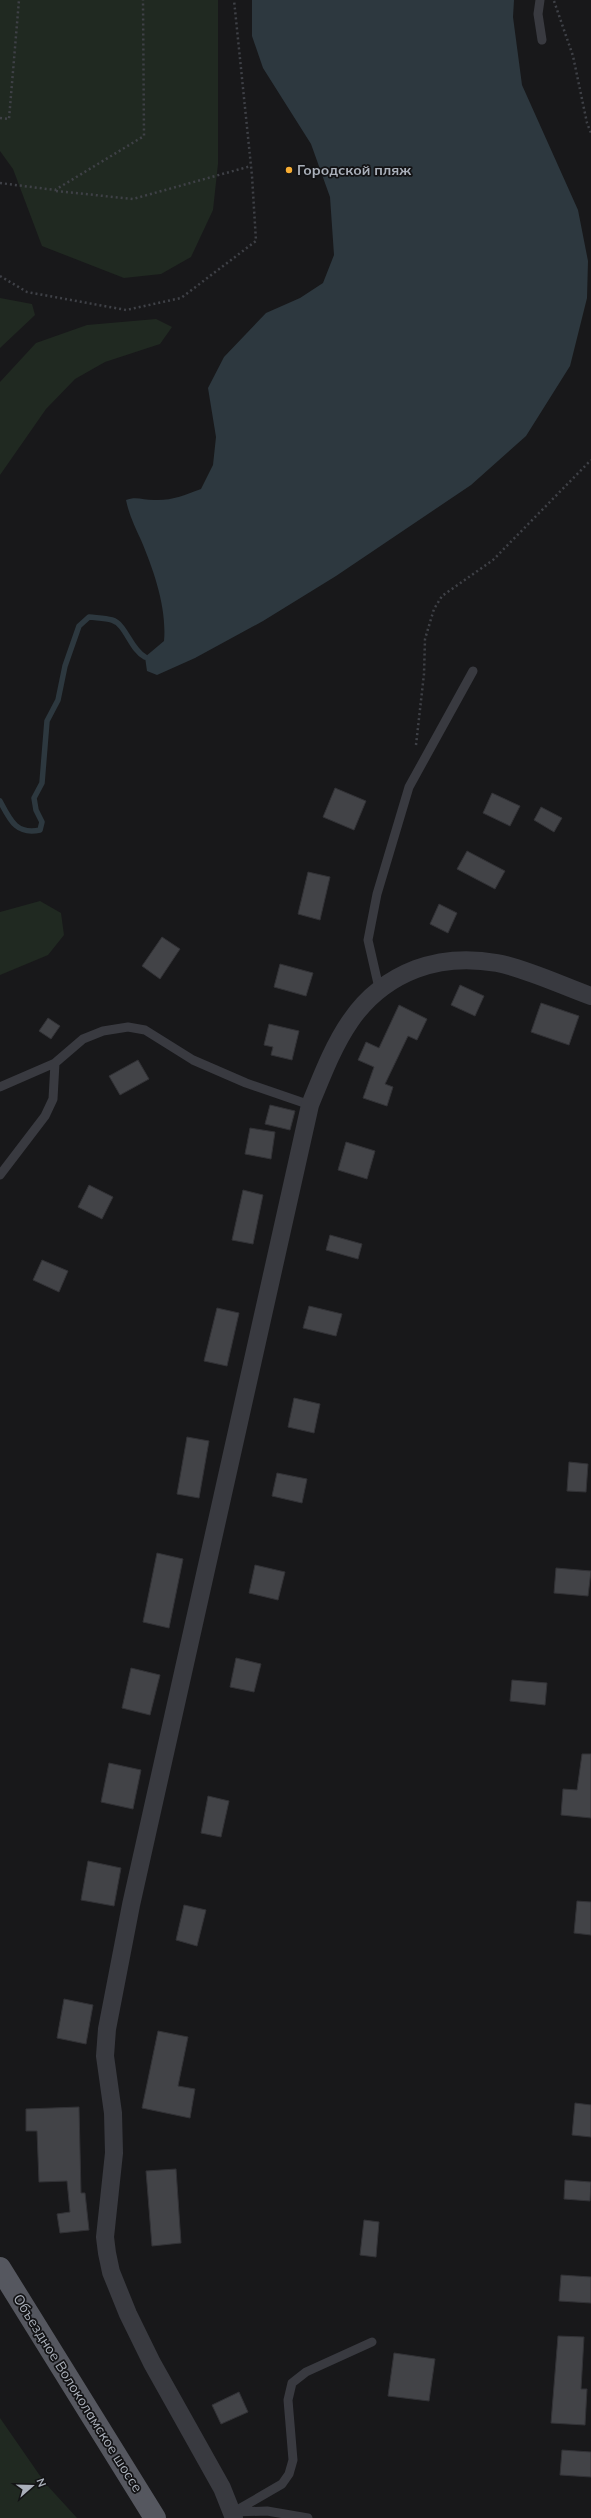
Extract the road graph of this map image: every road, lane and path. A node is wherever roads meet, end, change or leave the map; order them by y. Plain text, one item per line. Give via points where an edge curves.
1 (19, 0) edge
2 (143, 0) edge
3 (234, 0) edge
4 (540, 0) edge
5 (554, 0) edge
6 (542, 40) dead end
7 (0, 118) edge
8 (591, 133) edge
9 (251, 166) junction
10 (0, 183) edge
11 (55, 190) junction
12 (0, 276) edge
13 (591, 460) edge
14 (473, 671) dead end
15 (416, 747) dead end
16 (379, 988) junction
17 (591, 996) edge
18 (55, 1063) junction
19 (0, 1087) edge
20 (310, 1105) junction
21 (0, 1175) edge
22 (0, 2268) edge
23 (372, 2342) dead end
24 (233, 2515) edge
25 (155, 2518) edge
26 (308, 2518) edge

1 - 7 path via 9,119
2 - 11 path via 144,136
3 - 9 path
4 - 6 lane via 538,14
5 - 8 path via 573,56
9 - 11 path via 133,199
9 - 12 path via 256,241 181,298 126,310 27,292
10 - 11 path
13 - 15 path via 493,560 442,596 434,609 425,639
14 - 16 lane via 409,787 379,886 368,940
16 - 17 street via 402,974 432,963 465,959 498,963
16 - 20 street via 362,1004 348,1024
18 - 19 lane
18 - 20 lane via 83,1039 103,1031 128,1027 145,1030 193,1060 246,1083
18 - 21 lane via 53,1099 45,1116
20 - 24 street via 134,1889 107,2029 105,2056 113,2113 114,2154 105,2237 112,2272 152,2363 222,2488
22 - 25 main road, Объездное Волоколамское шоссе
23 - 24 lane via 306,2372 292,2383 288,2400 293,2460 289,2474 282,2484
24 - 26 lane via 267,2511

